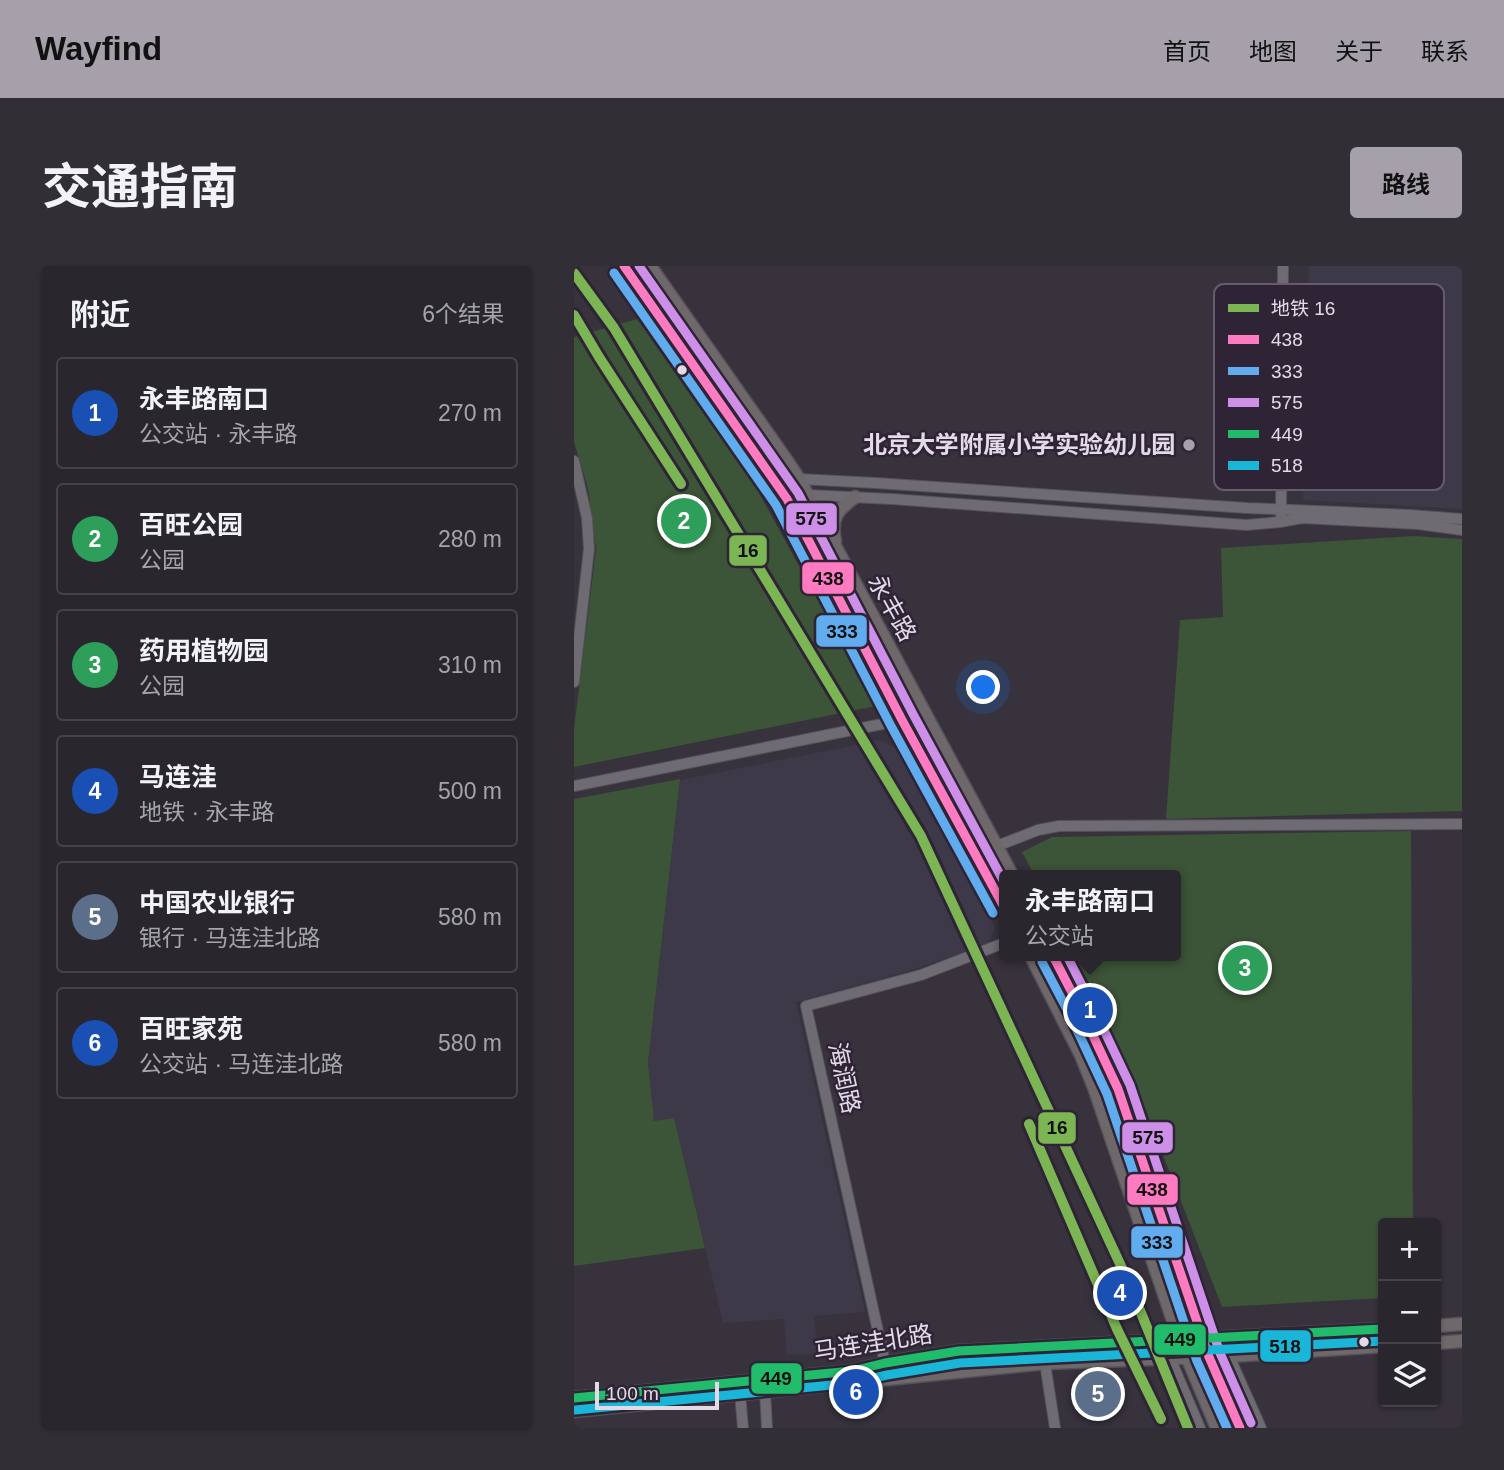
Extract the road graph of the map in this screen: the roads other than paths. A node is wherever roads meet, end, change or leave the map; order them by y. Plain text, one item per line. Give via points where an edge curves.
1 (624, 266) edge
2 (650, 266) edge
3 (1283, 266) edge
4 (1283, 284) edge
5 (574, 461) edge
6 (799, 479) junction
7 (1281, 490) edge
8 (808, 495) junction
9 (855, 497) junction
10 (787, 499) junction
11 (1281, 509) junction
12 (1462, 519) edge
13 (1280, 522) junction
14 (1462, 530) edge
15 (837, 551) junction
16 (574, 682) edge
17 (902, 720) junction
18 (574, 786) edge
19 (1462, 824) edge
20 (997, 846) junction
21 (1009, 870) edge
22 (999, 898) edge
23 (999, 945) edge
24 (1034, 961) edge
25 (1056, 961) edge
26 (1462, 1324) edge
27 (1441, 1326) edge
28 (1378, 1329) edge
29 (1202, 1337) junction
30 (1179, 1338) junction
31 (1462, 1341) edge
32 (1441, 1343) edge
33 (1378, 1346) edge
34 (1229, 1356) junction
35 (1186, 1357) junction
36 (1209, 1357) junction
37 (1170, 1358) junction
38 (885, 1363) junction
39 (1045, 1363) junction
40 (765, 1391) junction
41 (740, 1393) junction
42 (574, 1398) edge
43 (574, 1411) edge
44 (743, 1428) edge
45 (767, 1428) edge
46 (1055, 1428) edge
47 (1200, 1428) edge
48 (1217, 1428) edge
49 (1240, 1428) edge
50 (1261, 1428) edge

1 - 10 main road, 永丰路
2 - 6 main road, 永丰路
3 - 4 street
5 - 16 street via 589,549
6 - 8 main road, 永丰路
6 - 10 street
6 - 11 street
7 - 11 street
8 - 9 street
8 - 10 street
8 - 15 main road, 永丰路
9 - 13 street via 1246,525
9 - 15 main road via 834,519
10 - 17 main road, 永丰路
11 - 12 street
11 - 13 street
13 - 14 street via 1302,518
15 - 20 main road, 永丰路
17 - 18 street
17 - 22 main road, 永丰路
19 - 20 street via 1059,826
20 - 21 main road, 永丰路
23 - 38 street, 海润路 via 922,975 806,1006
24 - 30 main road via 1095,1090
25 - 29 main road via 1118,1089
26 - 27 main road
28 - 29 main road
29 - 30 main road, 马连洼北路
29 - 34 street
29 - 36 main road
30 - 35 main road
30 - 37 street
30 - 38 main road, 马连洼北路 via 959,1351
31 - 32 main road
33 - 34 main road
34 - 36 main road
34 - 50 street
35 - 36 main road, 马连洼北路
35 - 37 main road, 马连洼北路
35 - 48 main road
36 - 49 main road
37 - 39 main road, 马连洼北路
37 - 47 street
38 - 42 main road, 马连洼北路 via 852,1371
39 - 40 main road, 马连洼北路
39 - 46 street
40 - 41 main road, 马连洼北路
40 - 45 street
41 - 43 main road, 马连洼北路
41 - 44 street

